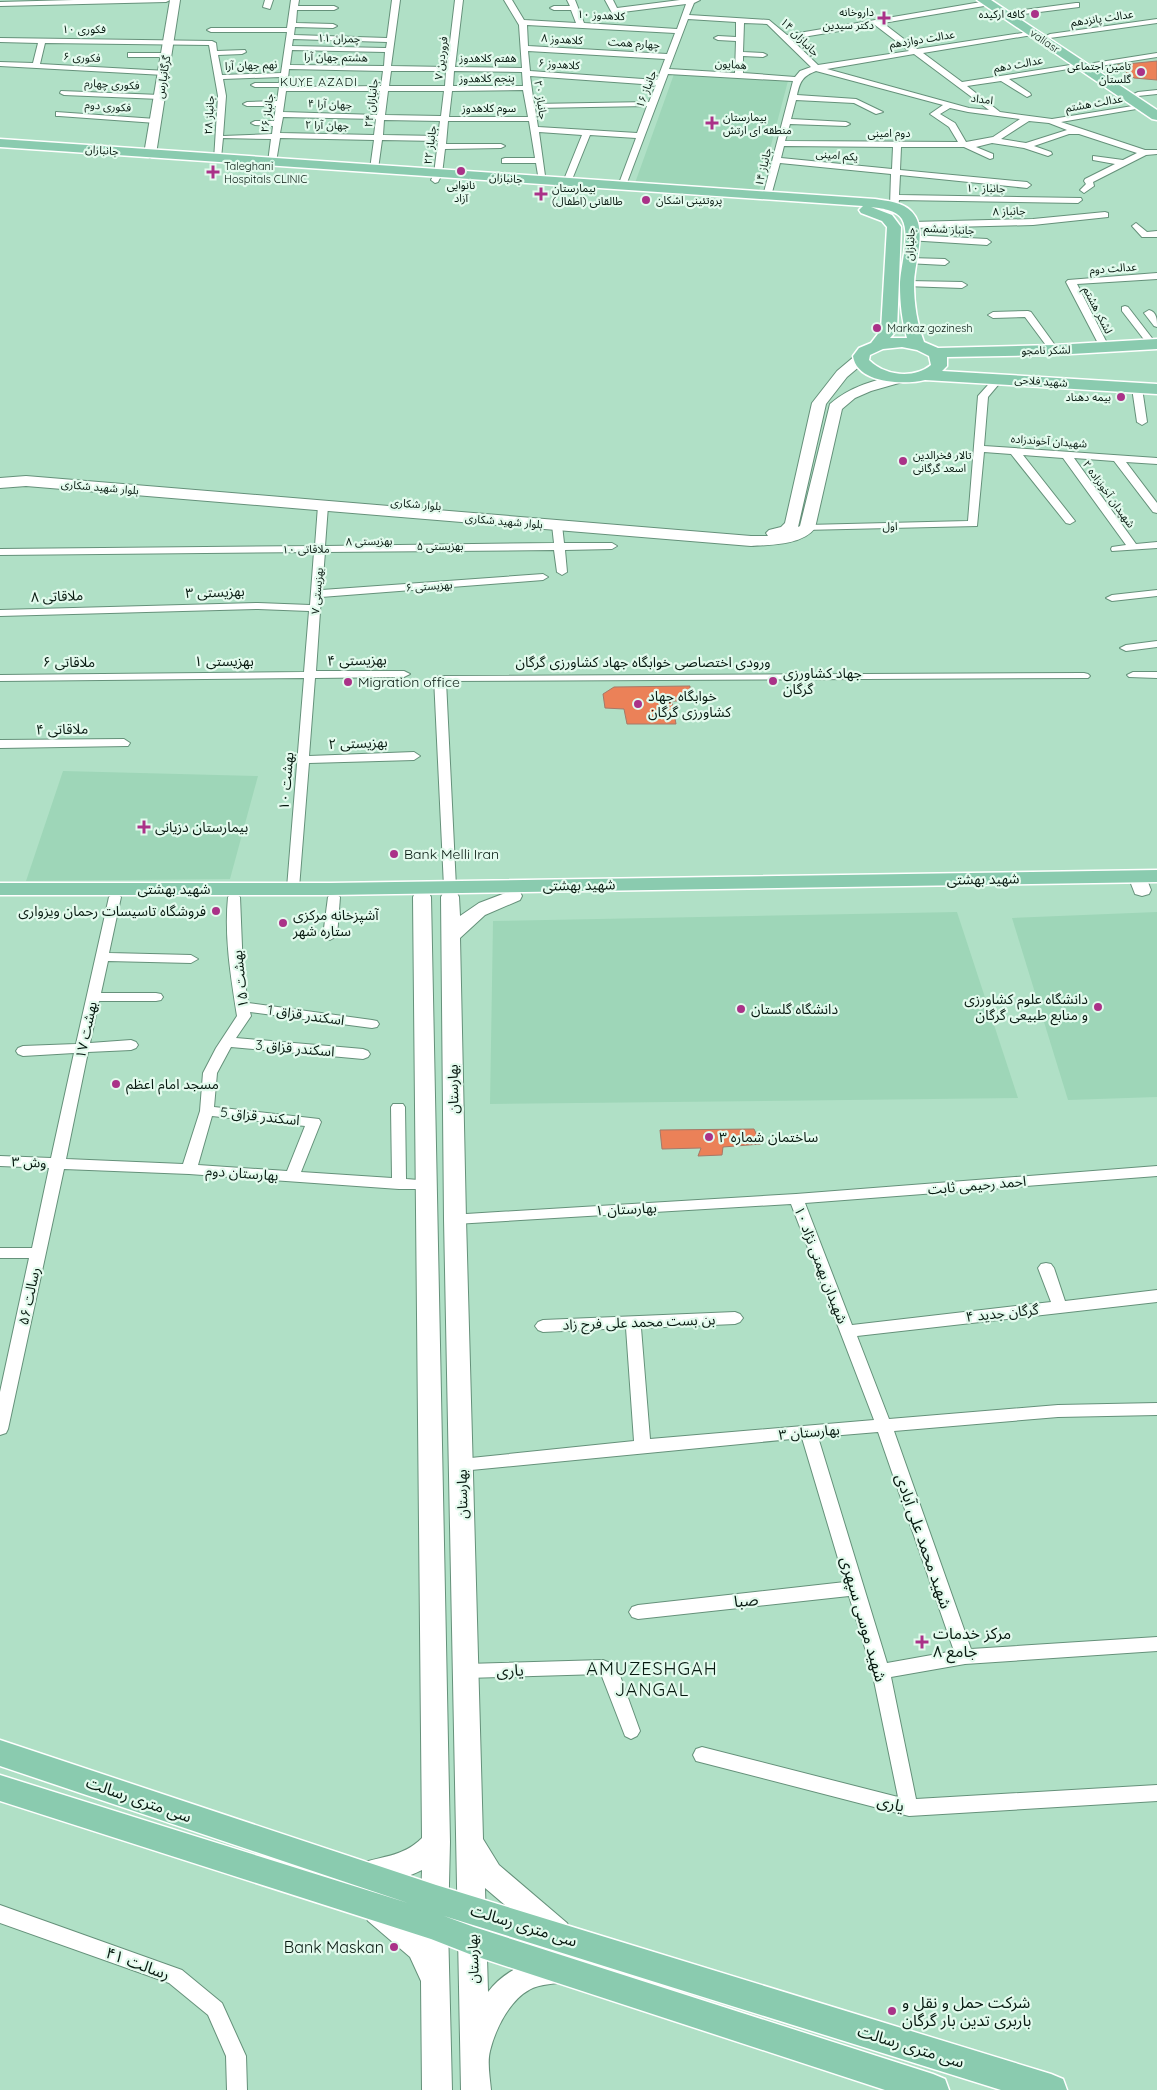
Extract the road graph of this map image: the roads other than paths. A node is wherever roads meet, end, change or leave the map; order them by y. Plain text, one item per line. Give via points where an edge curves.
1 (166, 0) edge
2 (175, 0) edge
3 (396, 0) edge
4 (459, 0) edge
5 (508, 0) edge
6 (609, 0) edge
7 (692, 0) edge
8 (696, 0) edge
9 (988, 1) edge
10 (661, 2) edge
11 (0, 4) edge
12 (294, 4) edge
13 (572, 4) edge
14 (1076, 4) dead end
15 (334, 8) dead end
16 (554, 8) dead end
17 (1016, 13) junction
18 (685, 17) junction
19 (228, 20) dead end
20 (740, 20) junction
21 (875, 21) junction
22 (521, 22) junction
23 (1157, 22) edge
24 (581, 25) junction
25 (333, 26) dead end
26 (211, 30) junction
27 (290, 31) junction
28 (680, 31) junction
29 (1032, 33) junction
30 (1050, 36) junction
31 (718, 38) dead end
32 (785, 38) junction
33 (740, 39) junction
34 (0, 40) edge
35 (42, 40) junction
36 (391, 40) junction
37 (169, 41) junction
38 (193, 42) junction
39 (212, 43) joint
40 (288, 48) junction
41 (525, 48) junction
42 (390, 50) junction
43 (915, 51) junction
44 (242, 52) dead end
45 (597, 52) joint
46 (215, 53) junction
47 (740, 54) junction
48 (1157, 54) edge
49 (131, 55) dead end
50 (166, 55) junction
51 (763, 55) dead end
52 (670, 57) junction
53 (0, 64) edge
54 (1080, 65) junction
55 (1094, 65) junction
56 (36, 66) junction
57 (770, 68) dead end
58 (816, 68) junction
59 (387, 69) junction
60 (418, 69) joint
61 (450, 70) junction
62 (285, 71) junction
63 (526, 71) junction
64 (665, 71) junction
65 (1035, 72) junction
66 (164, 73) junction
67 (740, 76) junction
68 (219, 77) junction
69 (766, 78) junction
70 (1002, 78) junction
71 (797, 80) junction
72 (1048, 82) dead end
73 (660, 83) junction
74 (255, 85) dead end
75 (960, 85) junction
76 (282, 87) junction
77 (527, 88) junction
78 (385, 90) junction
79 (448, 90) junction
80 (1157, 92) edge
81 (64, 93) dead end
82 (1027, 95) dead end
83 (792, 96) junction
84 (160, 97) junction
85 (1140, 100) junction
86 (280, 103) junction
87 (247, 104) dead end
88 (652, 104) junction
89 (949, 104) junction
90 (530, 106) junction
91 (1157, 107) edge
92 (879, 112) dead end
93 (997, 113) junction
94 (59, 114) dead end
95 (278, 114) junction
96 (381, 116) junction
97 (1157, 116) edge
98 (412, 118) joint
99 (1028, 118) junction
100 (444, 119) junction
101 (533, 119) junction
102 (156, 121) junction
103 (786, 121) junction
104 (1050, 121) junction
105 (255, 123) dead end
106 (277, 124) junction
107 (846, 124) dead end
108 (534, 129) junction
109 (587, 132) junction
110 (922, 133) dead end
111 (1087, 133) junction
112 (275, 135) junction
113 (640, 136) junction
114 (226, 137) dead end
115 (378, 137) junction
116 (994, 139) junction
117 (898, 142) junction
118 (0, 143) edge
119 (441, 143) junction
120 (781, 143) junction
121 (926, 144) junction
122 (963, 144) junction
123 (501, 146) dead end
124 (1026, 146) junction
125 (0, 150) edge
126 (50, 151) junction
127 (1157, 152) edge
128 (1144, 153) junction
129 (150, 154) junction
130 (1048, 154) dead end
131 (990, 156) dead end
132 (217, 158) junction
133 (1096, 158) dead end
134 (540, 160) junction
135 (776, 160) junction
136 (505, 161) dead end
137 (272, 162) junction
138 (1124, 163) junction
139 (374, 169) junction
140 (895, 172) junction
141 (436, 177) junction
142 (543, 181) junction
143 (567, 182) junction
144 (1027, 185) dead end
145 (622, 186) junction
146 (1084, 190) dead end
147 (703, 195) junction
148 (768, 196) junction
149 (1078, 200) dead end
150 (894, 203) junction
151 (999, 211) junction
152 (1105, 214) dead end
153 (1136, 226) dead end
154 (912, 232) junction
155 (1157, 234) edge
156 (986, 242) dead end
157 (909, 261) junction
158 (945, 262) dead end
159 (1157, 276) edge
160 (1071, 282) joint
161 (908, 284) junction
162 (962, 286) dead end
163 (890, 308) junction
164 (909, 309) junction
165 (1125, 309) dead end
166 (1149, 313) dead end
167 (993, 315) dead end
168 (1157, 324) edge
169 (917, 344) junction
170 (1155, 344) edge
171 (877, 345) junction
172 (1104, 347) junction
173 (1054, 350) junction
174 (935, 353) junction
175 (862, 358) junction
176 (925, 375) junction
177 (901, 378) junction
178 (999, 378) junction
179 (1036, 381) junction
180 (1137, 388) junction
181 (1157, 389) edge
182 (1142, 422) dead end
183 (979, 449) junction
184 (1015, 452) junction
185 (1066, 455) junction
186 (1118, 459) junction
187 (1157, 461) edge
188 (0, 474) edge
189 (0, 484) edge
190 (324, 506) junction
191 (1157, 510) edge
192 (534, 519) junction
193 (1070, 521) dead end
194 (557, 525) junction
195 (807, 528) junction
196 (417, 540) dead end
197 (320, 544) junction
198 (1157, 545) edge
199 (612, 546) joint
200 (1133, 548) junction
201 (1116, 549) dead end
202 (0, 552) edge
203 (562, 572) dead end
204 (543, 577) dead end
205 (1157, 593) edge
206 (316, 594) junction
207 (1112, 598) dead end
208 (315, 608) junction
209 (116, 610) joint
210 (0, 613) edge
211 (1157, 644) edge
212 (1126, 648) dead end
213 (404, 674) dead end
214 (1133, 675) dead end
215 (310, 676) junction
216 (1084, 676) dead end
217 (1157, 676) edge
218 (138, 677) joint
219 (0, 678) edge
220 (124, 743) dead end
221 (0, 744) edge
222 (414, 756) dead end
223 (303, 760) junction
224 (1148, 883) edge
225 (293, 888) junction
226 (0, 889) edge
227 (422, 892) junction
228 (450, 892) junction
229 (513, 896) junction
230 (334, 897) junction
231 (0, 898) edge
232 (115, 898) junction
233 (234, 898) junction
234 (330, 936) dead end
235 (451, 937) junction
236 (102, 957) junction
237 (191, 959) dead end
238 (94, 997) junction
239 (156, 998) dead end
240 (241, 1006) junction
241 (372, 1024) dead end
242 (227, 1042) junction
243 (131, 1045) dead end
244 (82, 1048) junction
245 (23, 1051) dead end
246 (363, 1054) dead end
247 (398, 1107) dead end
248 (207, 1111) junction
249 (454, 1136) junction
250 (425, 1137) junction
251 (0, 1161) edge
252 (58, 1163) junction
253 (189, 1169) junction
254 (1157, 1171) edge
255 (292, 1177) junction
256 (399, 1184) junction
257 (426, 1185) junction
258 (796, 1199) junction
259 (455, 1219) junction
260 (0, 1253) edge
261 (38, 1253) junction
262 (1046, 1268) dead end
263 (1157, 1296) edge
264 (1060, 1307) junction
265 (735, 1318) dead end
266 (633, 1322) junction
267 (543, 1326) dead end
268 (846, 1331) junction
269 (1157, 1410) edge
270 (884, 1426) junction
271 (0, 1430) edge
272 (808, 1432) junction
273 (643, 1446) junction
274 (461, 1465) junction
275 (855, 1588) junction
276 (638, 1612) dead end
277 (1157, 1644) edge
278 (433, 1656) junction
279 (965, 1657) junction
280 (466, 1663) junction
281 (881, 1671) junction
282 (631, 1731) dead end
283 (0, 1753) edge
284 (702, 1755) dead end
285 (0, 1788) edge
286 (1157, 1793) edge
287 (909, 1808) junction
288 (470, 1838) junction
289 (436, 1842) junction
290 (363, 1874) junction
291 (370, 1906) junction
292 (471, 1909) junction
293 (435, 1913) junction
294 (0, 1914) edge
295 (564, 1938) junction
296 (472, 1941) junction
297 (563, 1971) junction
298 (435, 1980) junction
299 (475, 2054) junction
300 (998, 2082) edge
301 (237, 2090) edge
302 (437, 2090) edge
303 (476, 2090) edge
304 (933, 2090) edge
305 (1051, 2090) edge

1 - 11 street
2 - 37 main road, گرگانپارس
3 - 36 street, جانبازان ۲۴
4 - 61 street, فروردین ۷
5 - 22 street
6 - 10 street via 615,11
7 - 8 street
7 - 10 street
7 - 18 street, جانباز ۱۶
9 - 17 main road
9 - 21 street
9 - 29 main road, valiasr
12 - 15 street
12 - 27 street, جانباز ۲۶
13 - 16 street
13 - 24 street
14 - 17 street
17 - 30 main road
18 - 20 street
18 - 28 street, جانباز ۱۶
19 - 26 street
20 - 32 street, جانبازان ۱۴ via 769,22
20 - 33 street
21 - 32 street
21 - 43 street
22 - 24 street, کلاهدوز ۱۰
22 - 41 street, ۲۰ جانباز
23 - 30 street, عدالت پانزدهم
24 - 28 street, کلاهدوز ۱۰
25 - 27 street
26 - 27 street
26 - 38 street
27 - 36 street
27 - 40 street, جانباز ۲۶
28 - 52 street, جانباز ۱۶
29 - 43 street, عدالت دوازدهم
29 - 54 main road, valiasr
30 - 55 main road
31 - 33 street
32 - 58 street, جانبازان ۱۴
33 - 47 street
34 - 35 street, فکوری ۱۰
35 - 37 street, فکوری ۱۰
35 - 56 street
36 - 42 street, جانبازان ۲۴
37 - 38 street, فکوری ۱۰
37 - 50 main road, گرگانپارس
38 - 39 street, فکوری ۱۰
39 - 46 street, جانباز ۲۸
40 - 42 street, ۱۱ چمران
40 - 62 street, جانباز ۲۶
41 - 45 street, کلاهدوز ۸
41 - 63 street, ۲۰ جانباز
42 - 59 street, جانبازان ۲۴
43 - 58 street, عدالت دوازدهم
43 - 75 street
44 - 46 street
45 - 52 street, چهارم همت
46 - 68 street, جانباز ۲۸
47 - 51 street
47 - 67 street via 728,66
48 - 55 street
49 - 50 street
50 - 66 main road, گرگانپارس
52 - 64 street, جانباز ۱۶
53 - 56 street, فکوری ۶
54 - 65 street, عدالت دهم
54 - 85 main road, valiasr
55 - 85 main road
56 - 66 street, فکوری ۶
57 - 69 street
58 - 71 street via 803,73
58 - 89 street, امداد
59 - 60 street, هشتم جهان آرا
59 - 62 street, هشتم جهان آرا
59 - 78 street, جانبازان ۲۴
60 - 61 street, هفتم کلاهدوز
61 - 63 street, هفتم کلاهدوز
61 - 79 street, فروردین ۷
62 - 68 street, نهم جهان آرا
62 - 76 street, جانباز ۲۶
63 - 73 street, کلاهدوز ۶
63 - 77 street, ۲۰ جانباز
64 - 67 street, همایون
64 - 73 street, جانباز ۱۶
65 - 70 street, عدالت دهم
65 - 72 street
66 - 84 main road, گرگانپارس
67 - 69 street, همایون
68 - 132 street, جانباز ۲۸ via 222,96
69 - 71 street, همایون
70 - 75 street, عدالت دهم
70 - 82 street
71 - 83 street, جانباز ۱۴
73 - 88 street, جانباز ۱۶
74 - 76 street, پنجم کلاهدوز
75 - 93 street
76 - 78 street, پنجم کلاهدوز
76 - 86 street, جانباز ۲۶
77 - 79 street, پنجم کلاهدوز
77 - 90 street, ۲۰ جانباز
78 - 79 street, پنجم کلاهدوز
78 - 96 street, جانبازان ۲۴
79 - 100 street, فروردین ۷
80 - 85 street, عدالت هشتم
81 - 84 street, فکوری چهارم
83 - 92 street via 856,101
83 - 103 street, جانباز ۱۴
84 - 102 main road, گرگانپارس
85 - 91 main road
85 - 97 main road, valiasr
85 - 104 street, عدالت هشتم
86 - 87 street
86 - 95 street, جانباز ۲۶
88 - 90 street via 555,102
88 - 113 street, جانباز ۱۶
89 - 93 street, امداد
89 - 122 street via 934,114 952,125
90 - 101 street, ۲۰ جانباز
93 - 99 street, امداد
94 - 102 street, فکوری دوم
95 - 96 street, ۴ جهان آرا
95 - 106 street, جانباز ۲۶
96 - 98 street, ۴ جهان آرا
96 - 115 street, جانبازان ۲۴
98 - 100 street, سوم کلاهدوز
99 - 104 street, امداد
99 - 116 street
100 - 101 street, سوم کلاهدوز
100 - 119 street, ۲۲ جانباز
101 - 108 street, ۲۰ جانباز
102 - 129 main road, گرگانپارس
103 - 107 street
103 - 120 street, جانباز ۱۴
104 - 111 street, امداد
105 - 106 street
106 - 112 street, جانباز ۲۶
108 - 109 street
108 - 134 street, ۲۰ جانباز
109 - 113 street
109 - 143 street
110 - 121 street
111 - 124 street via 1068,132
111 - 128 street, امداد
112 - 114 street, ۲ جهان آرا
112 - 115 street, ۲ جهان آرا
112 - 137 street, جانباز ۲۶
113 - 145 street, جانباز ۱۶
115 - 119 street, ۲ جهان آرا
115 - 139 street, جانبازان ۲۴
116 - 122 street, دوم امینی
116 - 124 street
117 - 120 street, دوم امینی
117 - 121 street, دوم امینی
117 - 140 street
118 - 126 main road, جانبازان
119 - 123 street, ۲ جهان آرا
119 - 141 street, ۲۲ جانباز
120 - 135 street, جانباز ۱۴
121 - 122 street, دوم امینی
122 - 131 street
124 - 130 street
125 - 126 main road, جانبازان
126 - 129 main road, جانبازان
126 - 141 main road, جانبازان
127 - 128 street
128 - 138 street
129 - 132 main road, جانبازان
132 - 137 main road, جانبازان
133 - 138 street
134 - 136 street
134 - 142 street, ۲۰ جانباز
135 - 140 street, یکم امینی
135 - 148 street, جانباز ۱۴
137 - 139 main road, جانبازان
138 - 146 street via 1088,181 1091,184
139 - 141 main road, جانبازان
140 - 144 street, یکم امینی
140 - 150 street
141 - 142 main road, جانبازان
141 - 147 main road, جانبازان
142 - 143 main road, جانبازان
143 - 145 main road, جانبازان
145 - 147 main road, جانبازان
147 - 148 main road, جانبازان
147 - 163 main road, جانبازان via 856,209 887,218 894,228
148 - 150 main road, جانبازان
149 - 151 street, ۱۰ جانباز
150 - 151 street, ۱۰ جانباز
150 - 154 main road, جانبازان via 907,214
151 - 152 street, جانباز ۸
151 - 154 street, جانباز ۸
153 - 155 street via 1145,235
154 - 156 street, جانباز ششم
154 - 157 main road, جانبازان
157 - 158 street
157 - 161 main road, جانبازان
159 - 160 street, عدالت دوم
160 - 172 street, لشکر هشتم
161 - 162 street
161 - 164 main road, جانبازان
163 - 164 main road
163 - 171 main road, جانبازان via 889,330
164 - 169 main road, جانبازان via 911,329
165 - 170 street
166 - 168 street
167 - 173 street via 1028,314
169 - 171 main road via 894,342
169 - 174 main road
170 - 172 main road, لشکر نامجو
171 - 175 main road, جانبازان via 866,350
172 - 173 main road, لشکر نامجو
173 - 174 main road, لشکر نامجو
173 - 179 main road via 1018,356 1012,362 1012,371
174 - 176 main road via 940,360 939,366
175 - 177 main road, شهید فلاحی via 874,372
175 - 192 main road, بلوار شکاری via 842,374 819,403 794,518 786,530 753,532
176 - 177 main road, شهید فلاحی
176 - 178 main road, شهید فلاحی
177 - 195 main road via 864,387 846,396 835,407
178 - 179 main road, شهید فلاحی
178 - 183 street via 983,396
179 - 180 main road, شهید فلاحی
180 - 181 main road, شهید فلاحی
180 - 182 street
183 - 184 street, شهیدان آخوندزاده
183 - 195 street, اول via 973,524
184 - 185 street, شهیدان آخوندزاده
184 - 193 street
185 - 186 street, شهیدان آخوندزاده
185 - 200 street, ۲ شهیدان آخونزاده
186 - 187 street, شهیدان آخوندزاده
186 - 191 street
188 - 192 main road, بلوار شکاری via 30,473
189 - 190 main road, بلوار شهید شکاری via 26,481
190 - 192 main road, بلوار شهید شکاری
190 - 197 street, ۷ بهزیستی
192 - 194 main road, بلوار شهید شکاری
194 - 195 main road, بلوار شهید شکاری via 751,541 776,541 795,536
194 - 203 street
196 - 197 street, ۸ بهزیستی
197 - 199 street, ۵ بهزیستی
197 - 206 street, ۷ بهزیستی
198 - 200 street
199 - 202 street, ۱۰ ملاقاتی
200 - 201 street
204 - 206 street, بهزیستی ۶
205 - 207 street
206 - 208 street, ۷ بهزیستی
208 - 209 street, ۳ بهزیستی via 258,606
208 - 215 street, ۷ بهزیستی
209 - 210 street, ملاقاتی ۸
211 - 212 street
213 - 215 street, بهزیستی ۴
214 - 217 street
215 - 218 street, بهزیستی ۱
215 - 223 street, بهشت ۱۰
216 - 228 street, ورودی اختصاصی خوابگاه جهاد کشاورزی گرگان via 440,678
218 - 219 street, ۶ ملاقاتی
220 - 221 street, ملاقاتی ۴
222 - 223 street, ۲ بهزیستی
223 - 225 street, بهشت ۱۰
224 - 228 main road, شهید بهشتی
224 - 229 main road, شهید بهشتی
225 - 226 main road, شهید بهشتی
225 - 227 main road, شهید بهشتی
227 - 228 main road, شهید بهشتی
227 - 230 main road, شهید بهشتی
227 - 250 main road, بهارستان
228 - 229 main road, شهید بهشتی
228 - 235 main road, بهارستان
229 - 235 main road via 480,909
230 - 233 main road, شهید بهشتی
230 - 234 street
231 - 232 main road, شهید بهشتی
232 - 233 main road, شهید بهشتی
232 - 236 street, بهشت ۱۷
233 - 240 street, بهشت ۱۵ via 236,971
235 - 249 main road, بهارستان
236 - 237 street
236 - 238 street, بهشت ۱۷
238 - 239 street
238 - 244 street, بهشت ۱۷
240 - 241 street, اسکندر قزاق 1
240 - 242 street, بهشت ۱۵ via 244,1016
242 - 246 street, اسکندر قزاق 3
242 - 248 street, بهشت ۱۵ via 210,1073
243 - 244 street
244 - 245 street
244 - 252 street, بهشت ۱۷
247 - 256 street
248 - 253 street, بهشت ۱۵
248 - 255 street, اسکندر قزاق 5 via 314,1122
249 - 250 main road
249 - 259 main road, بهارستان
250 - 257 main road, بهارستان
251 - 252 street, وش ۳
252 - 253 street, بهارستان دوم
252 - 261 street, ۵۶ رسالت
253 - 255 street, بهارستان دوم
254 - 258 street, احمد رحیمی ثابت
255 - 256 street, بهارستان دوم
256 - 257 street, بهارستان دوم
257 - 278 main road, بهارستان
258 - 259 street, ۱ بهارستان
258 - 268 street, ۱۰ شهیدان بهمنی نژاد
259 - 274 main road, بهارستان
260 - 261 street
261 - 271 street, ۵۶ رسالت
262 - 264 street
263 - 264 street, گرگان جدید ۴
264 - 268 street, گرگان جدید ۴
265 - 266 street, بن بست محمد علی فرح زاد
266 - 267 street, بن بست محمد علی فرح زاد
266 - 273 street
268 - 270 street, ۱۰ شهیدان بهمنی نژاد
269 - 270 street, بهارستان ۳ via 1058,1412
270 - 272 street, بهارستان ۳
270 - 279 street, شهید محمد علی آبادی
272 - 273 street, بهارستان ۳
272 - 275 street, شهید موسی سپهری
273 - 274 street, بهارستان ۳
274 - 280 main road, بهارستان
275 - 276 street, صبا
275 - 281 street, شهید موسی سپهری
277 - 279 street
278 - 280 main road
278 - 289 main road, بهارستان
279 - 281 street
280 - 282 street, یاری via 603,1667 609,1670
280 - 288 main road, بهارستان
281 - 287 street, شهید موسی سپهری
283 - 290 main road, سی متری رسالت
284 - 287 street, یاری
285 - 291 main road, سی متری رسالت
286 - 287 street, یاری
288 - 292 main road, بهارستان
288 - 295 main road via 489,1874
289 - 290 main road via 424,1856 403,1866
289 - 293 main road, بهارستان
290 - 293 main road, سی متری رسالت
291 - 293 main road, سی متری رسالت
291 - 298 main road via 420,1948
292 - 293 main road, سی متری رسالت
292 - 295 main road, سی متری رسالت
292 - 296 main road, بهارستان
293 - 296 main road, سی متری رسالت
293 - 298 main road, بهارستان
294 - 301 street, ۴۱ رسالت via 175,1976 214,2008 236,2056
295 - 300 main road, سی متری رسالت
296 - 297 main road, سی متری رسالت
296 - 299 main road, بهارستان
297 - 299 main road via 528,1976 510,1985 494,2007
297 - 304 main road, سی متری رسالت
298 - 302 main road, بهارستان
299 - 303 main road, بهارستان
300 - 305 main road, سی متری رسالت

